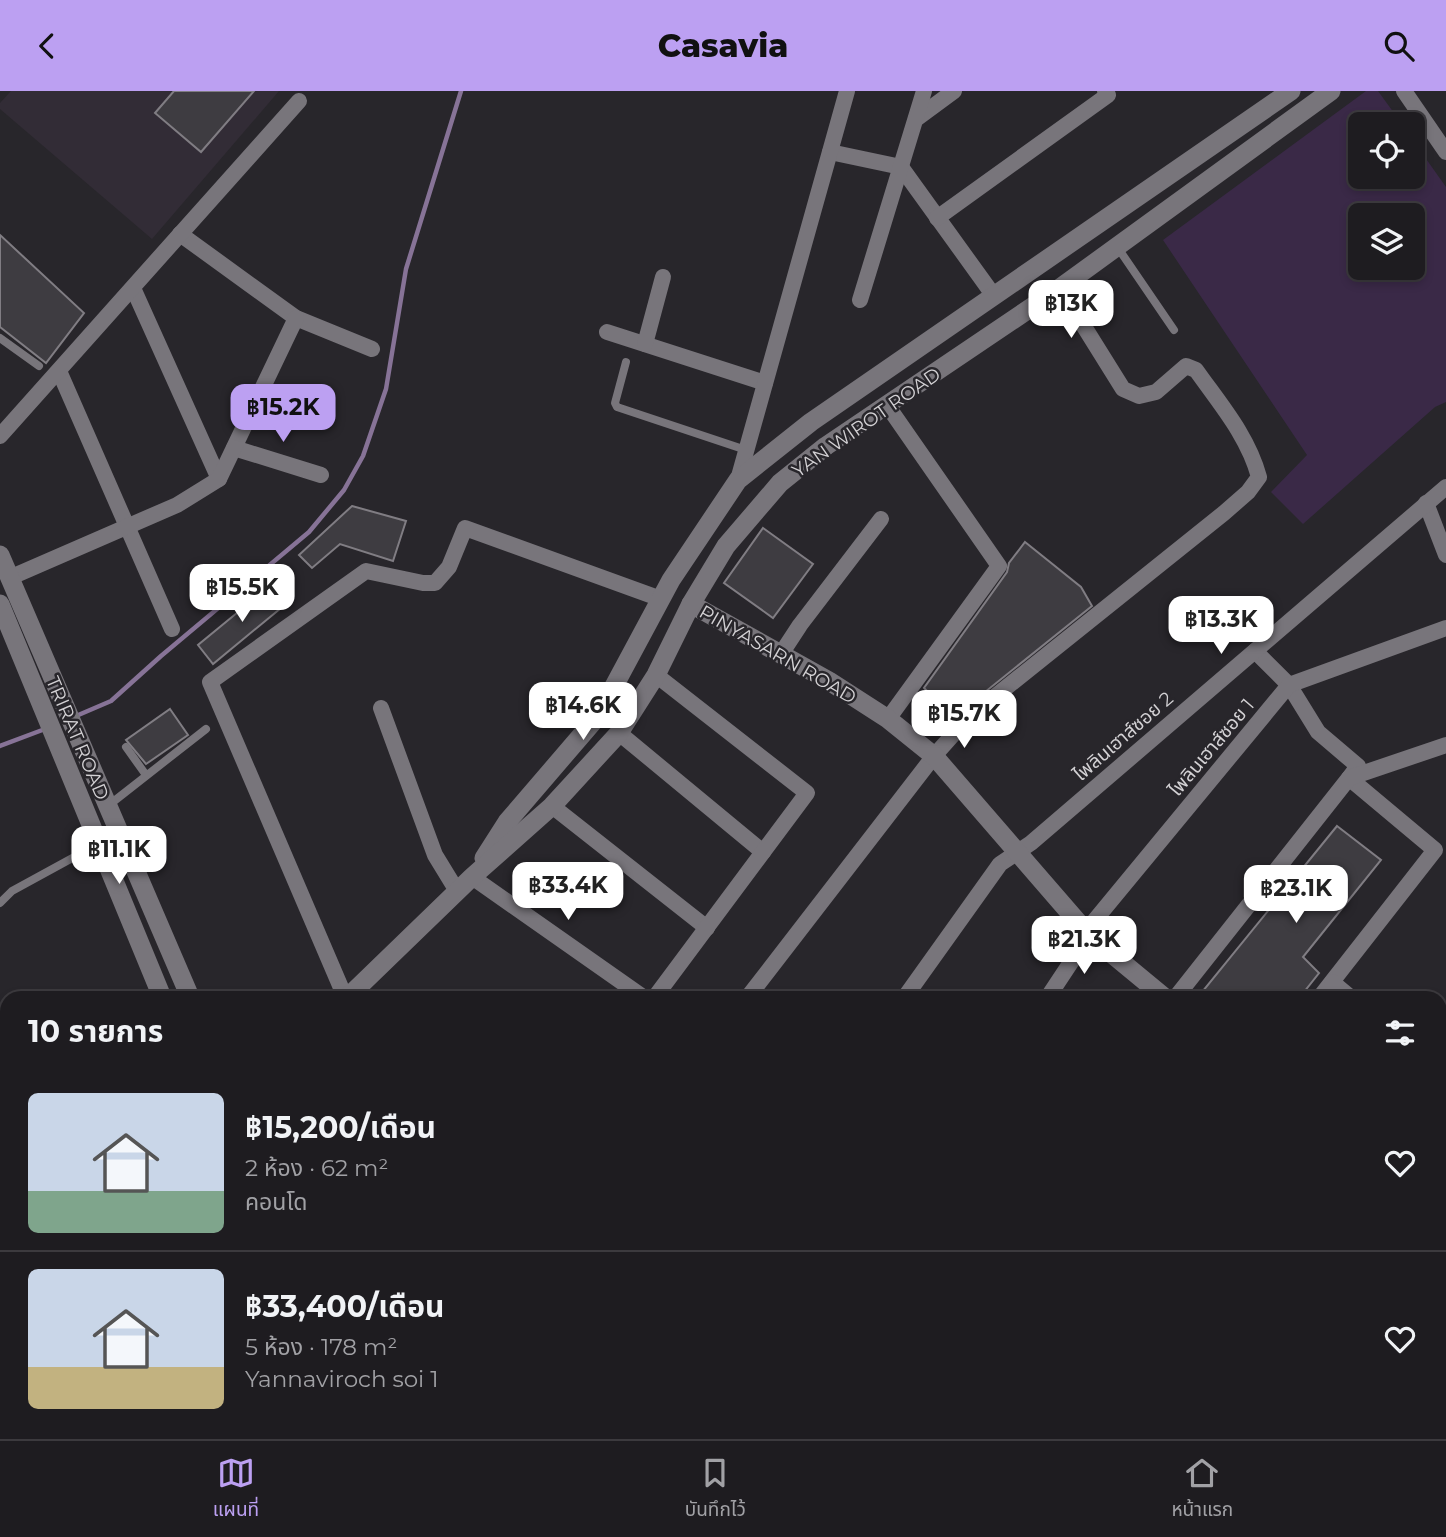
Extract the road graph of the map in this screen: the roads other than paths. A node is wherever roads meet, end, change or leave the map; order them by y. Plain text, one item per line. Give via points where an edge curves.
1 (847, 91) edge
2 (924, 91) edge
3 (954, 91) edge
4 (1105, 91) edge
5 (1291, 91) edge
6 (1404, 91) edge
7 (1330, 92) edge
8 (299, 101) dead end
9 (915, 119) junction
10 (830, 152) junction
11 (1446, 152) edge
12 (901, 167) junction
13 (937, 218) junction
14 (180, 235) junction
15 (1116, 246) junction
16 (663, 277) dead end
17 (133, 288) junction
18 (1059, 288) junction
19 (993, 296) junction
20 (860, 300) dead end
21 (296, 319) junction
22 (1174, 330) dead end
23 (607, 332) dead end
24 (0, 338) edge
25 (645, 344) junction
26 (372, 349) dead end
27 (626, 362) dead end
28 (39, 366) dead end
29 (59, 371) junction
30 (765, 383) junction
31 (887, 405) junction
32 (0, 436) edge
33 (234, 448) junction
34 (746, 450) junction
35 (321, 475) dead end
36 (219, 479) junction
37 (738, 480) junction
38 (1446, 487) edge
39 (1426, 503) junction
40 (881, 519) dead end
41 (125, 526) junction
42 (0, 555) edge
43 (1446, 555) edge
44 (9, 578) junction
45 (661, 599) junction
46 (0, 604) edge
47 (691, 604) junction
48 (1446, 628) edge
49 (172, 629) dead end
50 (1255, 651) junction
51 (781, 654) junction
52 (656, 675) junction
53 (1289, 685) junction
54 (381, 708) dead end
55 (888, 719) junction
56 (206, 729) dead end
57 (619, 733) junction
58 (1446, 745) edge
59 (126, 747) dead end
60 (934, 756) junction
61 (146, 775) junction
62 (1349, 778) junction
63 (552, 806) junction
64 (107, 807) junction
65 (98, 844) junction
66 (763, 852) junction
67 (1018, 852) junction
68 (1441, 855) edge
69 (472, 877) junction
70 (457, 891) junction
71 (0, 903) edge
72 (707, 928) junction
73 (1089, 935) junction
74 (1332, 982) junction
75 (159, 991) edge
76 (187, 991) edge
77 (344, 991) edge
78 (353, 991) edge
79 (634, 991) edge
80 (660, 991) edge
81 (753, 991) edge
82 (909, 991) edge
83 (1052, 991) edge
84 (1157, 991) edge
85 (1181, 991) edge
86 (1325, 991) edge
87 (1343, 991) edge

1 - 10 street
2 - 9 street
3 - 9 street
4 - 13 street via 1108,95
5 - 19 main road, YAN WIROT ROAD
6 - 11 street
7 - 15 main road, YAN WIROT ROAD
8 - 14 street
9 - 12 street
10 - 12 street
10 - 30 street
12 - 13 street
12 - 20 street
13 - 19 street
14 - 17 street
14 - 21 street
15 - 18 main road, YAN WIROT ROAD
15 - 22 lane
16 - 25 street
17 - 29 street
17 - 36 street
18 - 31 main road, YAN WIROT ROAD
18 - 60 street via 1123,389 1139,396 1156,392 1186,366 1196,370 1233,421 1254,457 1259,477 1224,513 967,719
19 - 37 main road, YAN WIROT ROAD via 811,422
21 - 26 street
21 - 33 street
23 - 25 street
24 - 28 lane
25 - 30 street
27 - 34 lane via 617,407
29 - 32 street
29 - 41 street
30 - 34 street
31 - 47 main road, YAN WIROT ROAD via 780,483 726,547
31 - 55 street via 999,566
33 - 35 street
33 - 36 street
34 - 37 street
36 - 41 street via 177,505
37 - 45 main road, YAN WIROT ROAD
38 - 39 street, ไพลินเฮาส์ซอย 2
39 - 43 street
39 - 50 street, ไพลินเฮาส์ซอย 2
40 - 51 street
41 - 44 street
41 - 49 street
42 - 44 main road, TRIRAT ROAD
44 - 64 main road, TRIRAT ROAD
45 - 47 main road, PINYASARN ROAD
45 - 69 main road, YAN WIROT ROAD via 598,716 507,822
45 - 77 street via 465,528 449,567 435,583 366,571 210,682
46 - 65 main road, TRIRAT ROAD
47 - 51 main road, PINYASARN ROAD
47 - 52 main road, YAN WIROT ROAD
48 - 53 street
50 - 53 street
50 - 67 street, ไพลินเฮาส์ซอย 2
51 - 55 main road, PINYASARN ROAD
52 - 57 main road, YAN WIROT ROAD
52 - 66 street via 807,793
53 - 62 street via 1318,732 1358,765
53 - 73 street, ไพลินเฮาส์ซอย 1 via 1095,920
54 - 70 street via 435,855
55 - 60 main road, PINYASARN ROAD
56 - 61 lane
57 - 63 main road, YAN WIROT ROAD
57 - 66 street
58 - 62 street
59 - 61 lane
60 - 67 main road, PINYASARN ROAD
60 - 81 street
61 - 64 lane
62 - 68 street
62 - 85 street
63 - 69 main road, YAN WIROT ROAD
63 - 72 street
64 - 76 main road, TRIRAT ROAD
65 - 71 lane via 12,891
65 - 75 main road, TRIRAT ROAD
66 - 72 street
67 - 73 main road, PINYASARN ROAD
67 - 82 street, ไพลินเฮาส์ซอย 2 via 1000,864
68 - 74 street
69 - 70 main road, YAN WIROT ROAD
69 - 79 street
70 - 78 main road, YAN WIROT ROAD
72 - 80 street
73 - 83 street, ไพลินเฮาส์ซอย 1
73 - 84 main road, PINYASARN ROAD
74 - 86 street
74 - 87 street

